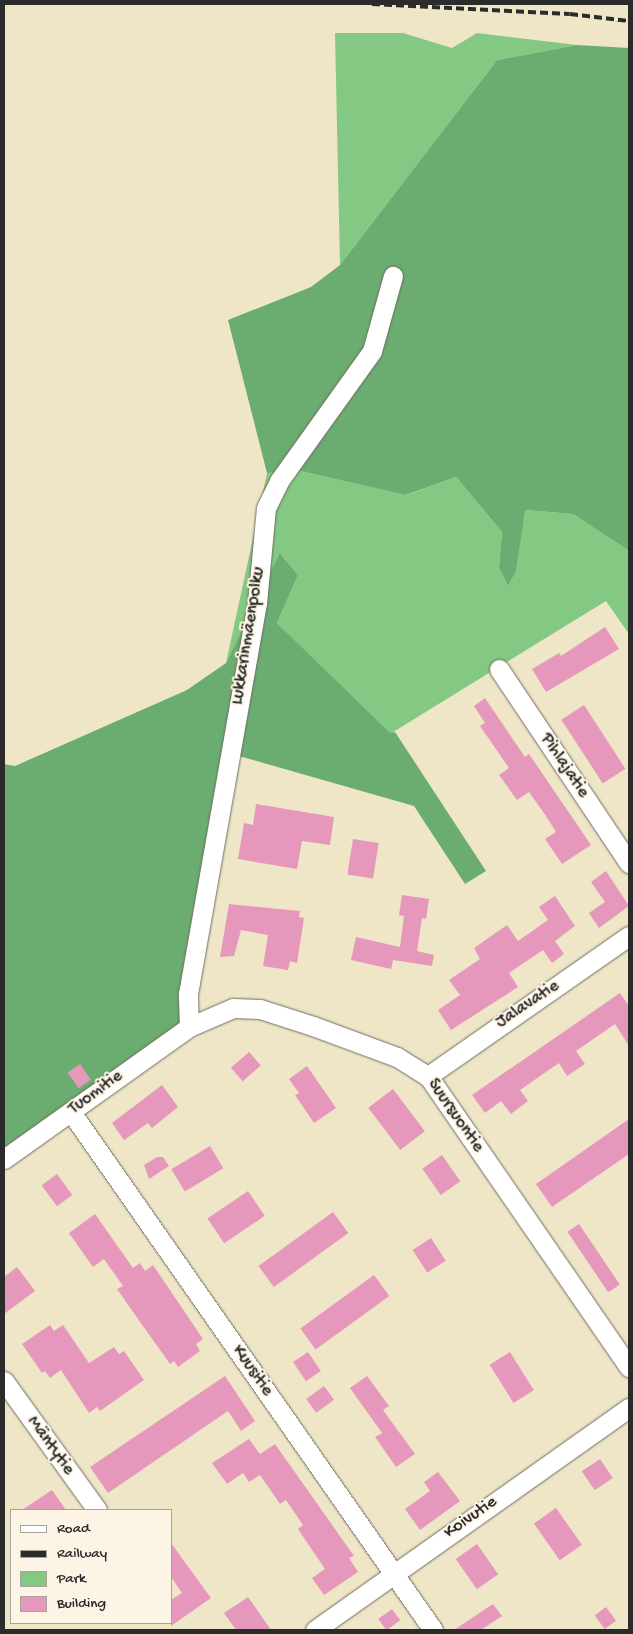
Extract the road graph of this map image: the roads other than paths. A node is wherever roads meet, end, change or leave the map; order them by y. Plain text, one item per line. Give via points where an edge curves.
1 (393, 276) dead end
2 (498, 668) dead end
3 (629, 863) edge
4 (629, 936) edge
5 (188, 1027) junction
6 (428, 1076) junction
7 (71, 1112) junction
8 (4, 1159) edge
9 (629, 1368) edge
10 (4, 1381) edge
11 (629, 1408) edge
12 (96, 1509) edge
13 (393, 1572) junction
14 (315, 1630) edge
15 (433, 1630) edge

1 - 5 street, Lukkarinmäenpolku via 372,352 284,474 266,508 257,603 188,994
2 - 3 street, Pihlajatie
4 - 6 street, Jalavatie
5 - 6 street, Suursuontie via 233,1008 260,1009 397,1057
5 - 7 street, Tuomitie
6 - 9 street, Suursuontie
7 - 8 street, Tuomitie
7 - 13 street, Kuusitie
10 - 12 street, Mäntytie
11 - 13 street, Koivutie
13 - 14 street, Koivutie
13 - 15 street, Kuusitie

